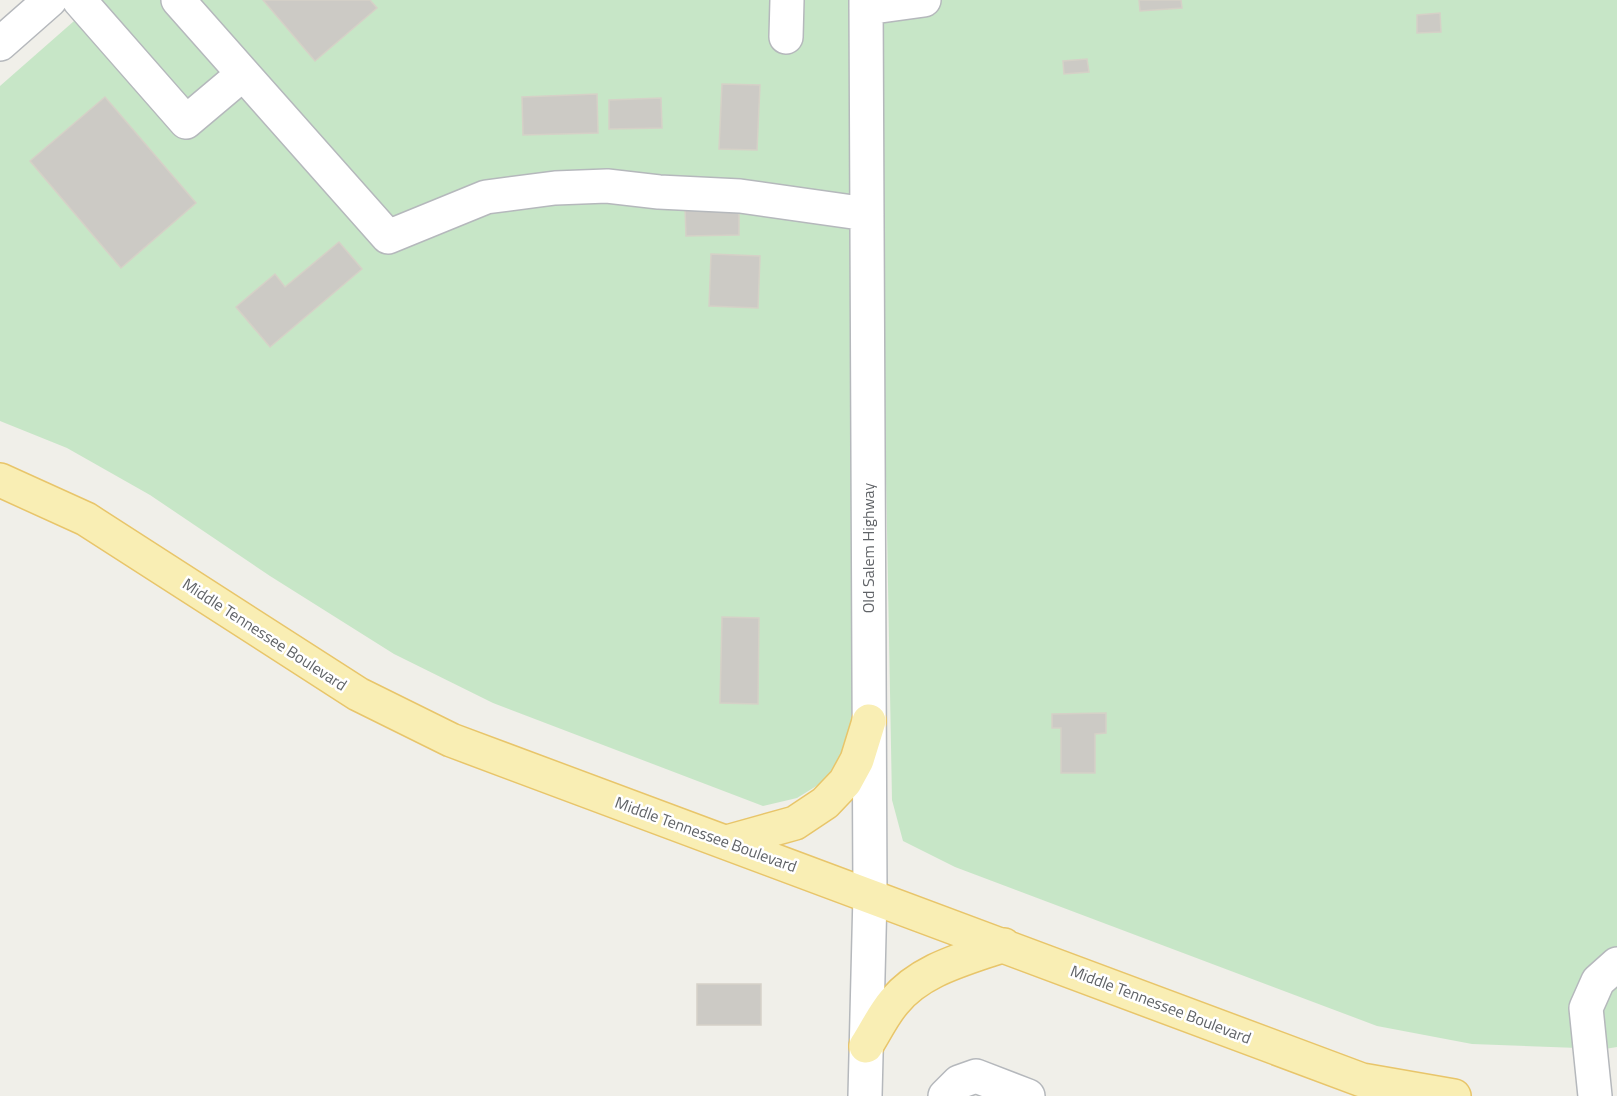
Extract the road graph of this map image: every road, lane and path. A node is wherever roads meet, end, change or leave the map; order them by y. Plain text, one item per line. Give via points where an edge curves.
1 (50, 0) edge
2 (79, 0) edge
3 (178, 0) edge
4 (787, 0) edge
5 (924, 0) edge
6 (866, 4) edge
7 (786, 37) dead end
8 (0, 44) edge
9 (243, 74) junction
10 (867, 214) junction
11 (0, 480) edge
12 (869, 721) junction
13 (727, 842) junction
14 (870, 895) junction
15 (1004, 945) junction
16 (1617, 964) edge
17 (866, 1046) junction
18 (865, 1096) edge
19 (945, 1096) edge
20 (1028, 1096) edge
21 (1454, 1096) edge
22 (1596, 1096) edge

1 - 8 street
2 - 9 street via 186,122
3 - 9 street
4 - 7 street
5 - 6 street
6 - 10 street, Old Salem Highway
9 - 10 street via 388,237 486,197 555,188 597,186 740,196
10 - 12 street, Old Salem Highway
11 - 13 main road, Middle Tennessee Boulevard via 86,519 358,694 451,740
12 - 13 main road via 857,760 845,782 825,803 795,823
12 - 14 street, Old Salem Highway
13 - 14 main road, Middle Tennessee Boulevard
14 - 15 main road, Middle Tennessee Boulevard
14 - 17 street, Old Salem Highway
15 - 17 main road via 924,976 893,1002
15 - 21 main road, Middle Tennessee Boulevard via 1362,1080
16 - 22 street via 1598,981 1586,1008
17 - 18 street, Old Salem Highway
19 - 20 street via 959,1082 976,1076

